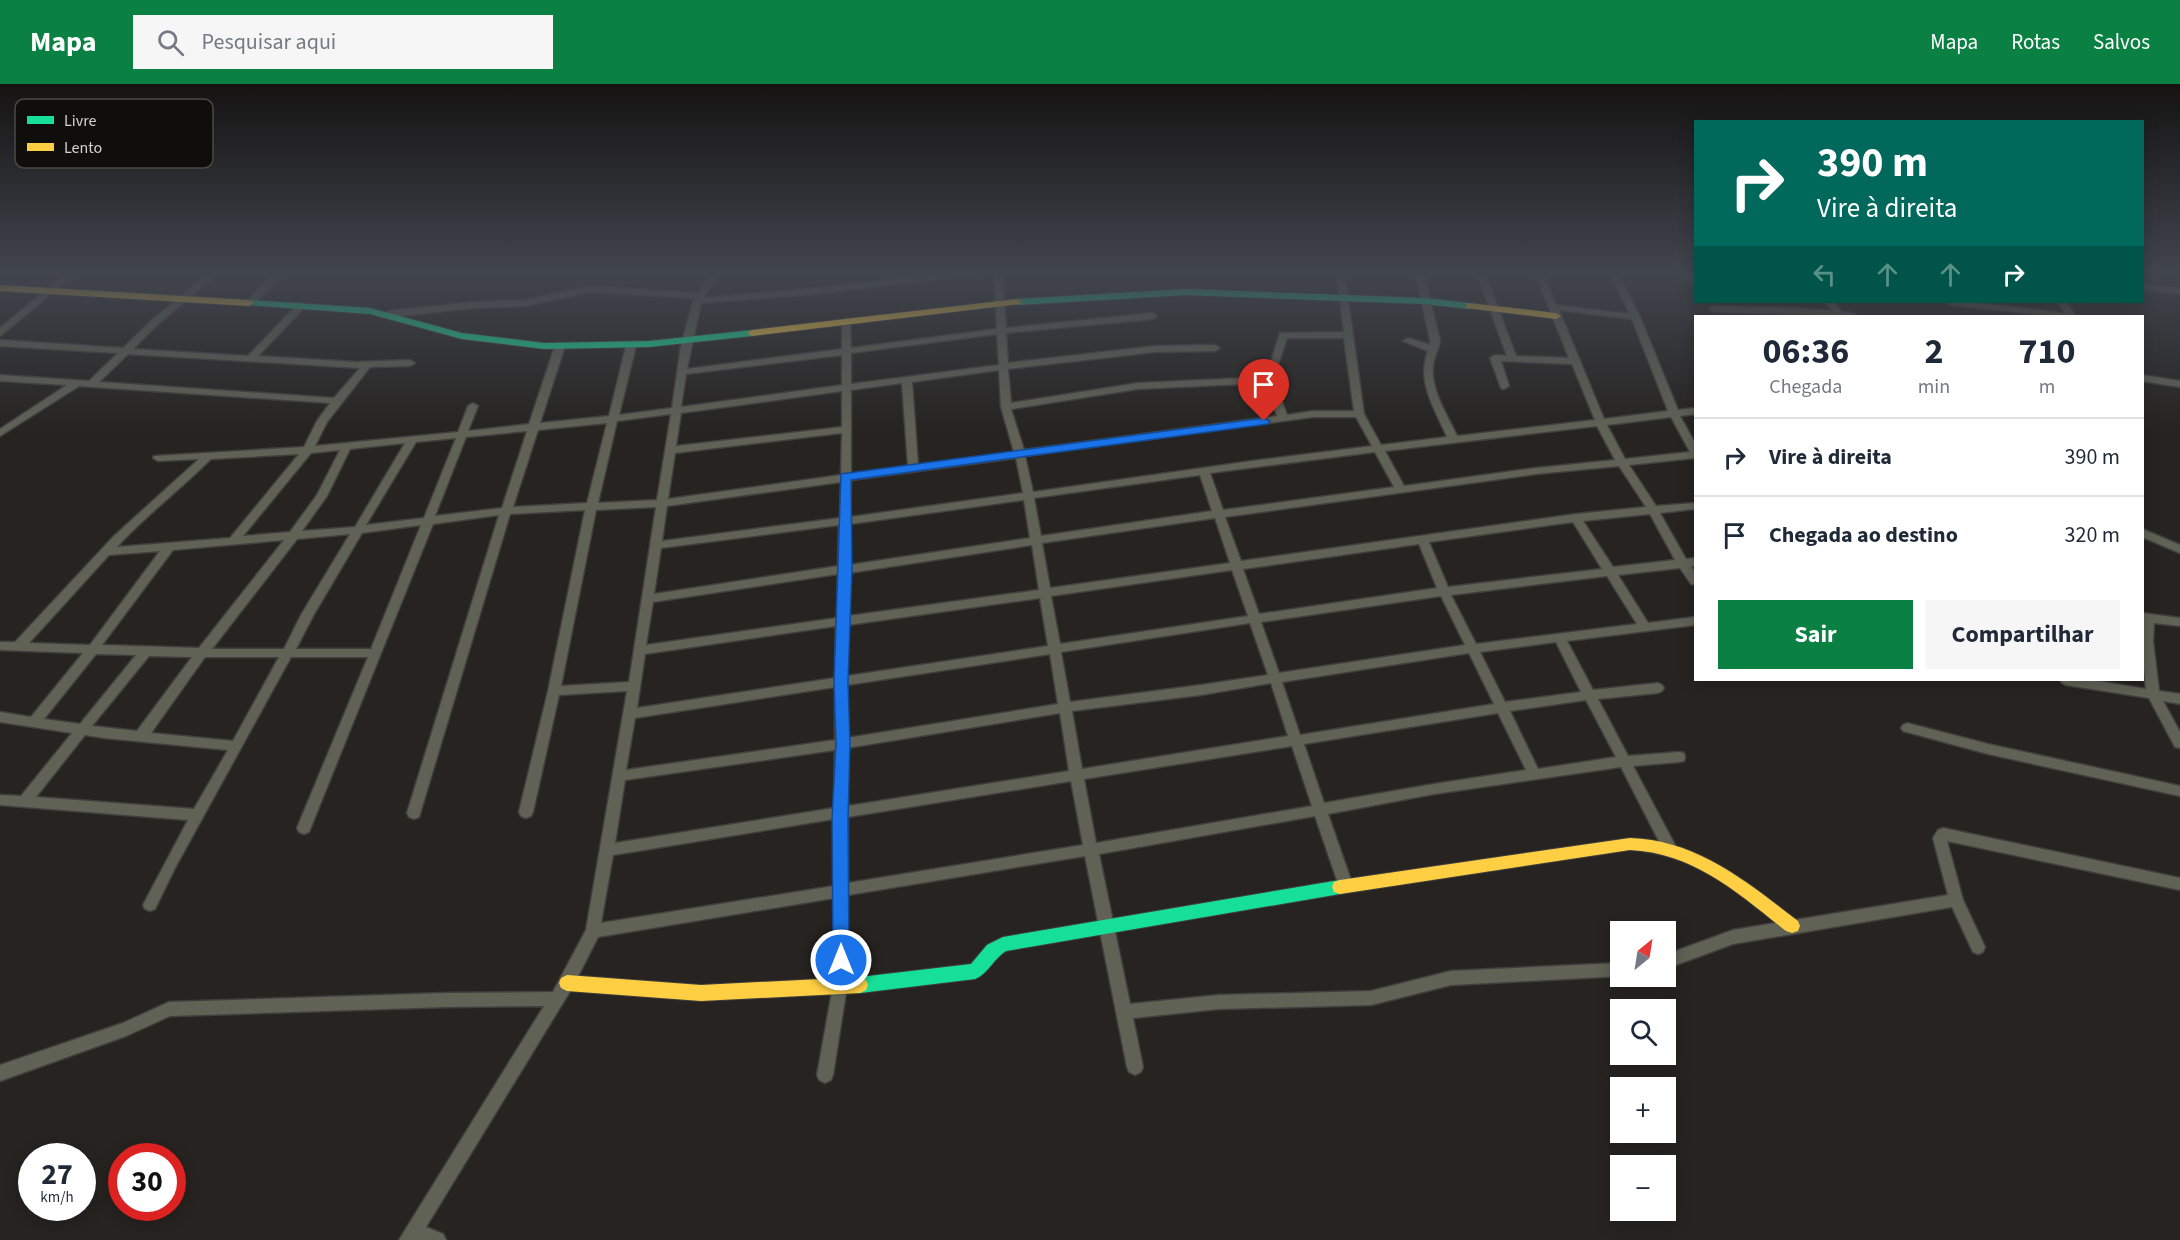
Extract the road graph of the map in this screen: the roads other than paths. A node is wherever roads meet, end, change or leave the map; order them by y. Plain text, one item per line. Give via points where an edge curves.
1 (155, 325) edge
2 (283, 325) edge
3 (422, 325) edge
4 (691, 325) edge
5 (815, 325) edge
6 (846, 325) edge
7 (1001, 325) edge
8 (1054, 325) edge
9 (1346, 325) edge
10 (1430, 325) edge
11 (1500, 325) edge
12 (1560, 325) edge
13 (1639, 325) edge
14 (1002, 332) junction
15 (1347, 335) junction
16 (687, 341) junction
17 (1408, 341) dead end
18 (0, 343) edge
19 (560, 346) junction
20 (631, 346) junction
21 (1215, 348) dead end
22 (1435, 350) junction
23 (126, 352) junction
24 (846, 353) junction
25 (1512, 358) junction
26 (250, 359) junction
27 (1575, 361) junction
28 (410, 363) dead end
29 (367, 365) junction
30 (1002, 368) junction
31 (682, 372) junction
32 (0, 378) edge
33 (2144, 378) edge
34 (907, 380) junction
35 (1270, 380) junction
36 (76, 383) junction
37 (92, 384) junction
38 (2180, 384) edge
39 (1504, 386) dead end
40 (847, 387) junction
41 (337, 401) junction
42 (473, 406) dead end
43 (1006, 407) junction
44 (676, 410) junction
45 (1694, 411) edge
46 (1674, 413) junction
47 (1359, 414) junction
48 (1283, 418) junction
49 (613, 419) junction
50 (1600, 421) junction
51 (533, 427) junction
52 (847, 429) junction
53 (3, 430) edge
54 (462, 434) junction
55 (1453, 439) junction
56 (412, 440) junction
57 (347, 445) junction
58 (1377, 448) junction
59 (308, 450) junction
60 (670, 450) junction
61 (1694, 451) edge
62 (1694, 453) edge
63 (1020, 455) junction
64 (208, 456) junction
65 (158, 458) dead end
66 (1621, 461) junction
67 (913, 468) junction
68 (1204, 471) junction
69 (845, 477) junction
70 (1401, 489) junction
71 (1028, 496) junction
72 (662, 503) junction
73 (592, 505) junction
74 (1694, 506) edge
75 (505, 511) junction
76 (1654, 511) junction
77 (1217, 514) junction
78 (1576, 518) junction
79 (428, 520) junction
80 (845, 521) junction
81 (358, 530) junction
82 (2144, 534) edge
83 (294, 535) junction
84 (1035, 539) junction
85 (1423, 540) junction
86 (233, 541) junction
87 (656, 545) junction
88 (169, 546) junction
89 (2180, 549) edge
90 (106, 552) junction
91 (1689, 563) edge
92 (1238, 567) junction
93 (845, 568) junction
94 (1611, 572) junction
95 (1694, 578) edge
96 (1444, 591) junction
97 (1046, 594) junction
98 (647, 599) junction
99 (2145, 617) edge
100 (1254, 619) junction
101 (842, 621) junction
102 (1694, 621) edge
103 (2180, 622) edge
104 (1646, 627) junction
105 (1560, 639) junction
106 (0, 646) edge
107 (19, 646) junction
108 (93, 649) junction
109 (1056, 649) junction
110 (1473, 649) junction
111 (640, 650) junction
112 (146, 651) junction
113 (202, 653) junction
114 (287, 653) junction
115 (375, 653) junction
116 (1273, 678) junction
117 (2072, 681) edge
118 (841, 682) junction
119 (634, 686) junction
120 (1658, 688) dead end
121 (554, 691) junction
122 (1591, 694) junction
123 (2153, 695) junction
124 (2180, 699) edge
125 (1066, 707) junction
126 (1501, 708) junction
127 (629, 714) junction
128 (0, 717) edge
129 (34, 722) junction
130 (1906, 728) dead end
131 (83, 730) junction
132 (141, 736) junction
133 (1295, 740) junction
134 (843, 743) junction
135 (2180, 743) edge
136 (236, 746) junction
137 (1679, 757) dead end
138 (1626, 761) junction
139 (1535, 775) junction
140 (619, 776) junction
141 (1077, 777) junction
142 (2180, 791) edge
143 (0, 800) edge
144 (24, 802) junction
145 (1322, 809) junction
146 (526, 812) dead end
147 (414, 813) dead end
148 (840, 814) junction
149 (197, 815) junction
150 (304, 828) dead end
151 (1669, 847) junction
152 (1090, 848) junction
153 (607, 850) junction
154 (2180, 884) edge
155 (1346, 886) junction
156 (841, 890) junction
157 (1956, 900) junction
158 (150, 905) dead end
159 (1792, 926) junction
160 (1105, 927) junction
161 (593, 931) junction
162 (1978, 947) dead end
163 (1676, 958) edge
164 (1610, 970) edge
165 (567, 983) junction
166 (840, 987) junction
167 (557, 999) junction
168 (1123, 1012) junction
169 (1135, 1066) dead end
170 (0, 1072) edge
171 (825, 1075) dead end
172 (411, 1235) edge
173 (437, 1240) edge

1 - 23 street
2 - 26 street
3 - 19 street via 475,339
4 - 16 street
5 - 16 street
6 - 24 street
7 - 14 street
8 - 14 street
9 - 15 street
10 - 22 street
11 - 25 street
12 - 27 street
13 - 46 street
14 - 24 street
14 - 30 street
15 - 35 street via 1284,335
15 - 47 street
16 - 20 street
16 - 31 street
17 - 22 street
18 - 23 street
19 - 20 street
19 - 51 street
20 - 49 street
21 - 30 street via 1155,349
22 - 55 street via 1428,366 1429,379
23 - 26 street
23 - 37 street
24 - 31 street
24 - 40 street
25 - 27 street
25 - 39 street via 1495,358
26 - 29 street
27 - 50 street
28 - 29 street
29 - 41 street
30 - 34 street
30 - 43 street
31 - 44 street
32 - 36 street
33 - 38 street
34 - 40 street
34 - 67 street
35 - 43 street via 1138,386
35 - 48 street
36 - 37 street
36 - 53 street
37 - 41 street
40 - 44 street
40 - 52 street
41 - 59 street
42 - 54 street
43 - 63 street
44 - 49 street
44 - 60 street
45 - 46 street
46 - 50 street
46 - 61 street
47 - 48 street
47 - 58 street
48 - 63 street
49 - 51 street
49 - 73 street
50 - 55 street
50 - 66 street
51 - 54 street
51 - 75 street
52 - 60 street
52 - 69 street
54 - 56 street
54 - 79 street
55 - 58 street
56 - 57 street
56 - 81 street
57 - 59 street
57 - 83 street via 322,496
58 - 68 street
58 - 70 street
59 - 64 street
59 - 86 street
60 - 72 street
62 - 66 street
63 - 67 street
63 - 71 street
64 - 65 street
64 - 90 street
66 - 70 street
66 - 76 street
67 - 69 street
68 - 71 street
68 - 77 street
69 - 72 street
69 - 80 street
70 - 77 street
71 - 80 street
71 - 84 street
72 - 73 street
72 - 87 street
73 - 75 street
73 - 121 street
74 - 76 street
75 - 79 street
75 - 147 street
76 - 78 street
76 - 91 street
77 - 84 street
77 - 92 street
78 - 85 street
78 - 94 street
79 - 81 street
79 - 115 street
80 - 87 street
80 - 93 street
81 - 83 street
81 - 114 street
82 - 89 street
83 - 86 street
83 - 113 street
84 - 93 street
84 - 97 street
85 - 92 street
85 - 96 street
86 - 88 street
87 - 98 street
88 - 90 street
88 - 108 street
90 - 107 street
91 - 94 street
91 - 95 street
92 - 97 street
92 - 100 street
93 - 98 street
93 - 101 street
94 - 96 street
94 - 104 street
96 - 100 street
96 - 110 street
97 - 101 street
97 - 109 street
98 - 111 street
99 - 103 street
99 - 123 street
100 - 109 street
100 - 116 street
101 - 111 street
101 - 118 street
102 - 104 street
104 - 105 street
105 - 110 street
105 - 122 street
106 - 107 street
107 - 108 street
108 - 112 street
108 - 129 street
109 - 118 street
109 - 125 street
110 - 116 street
110 - 126 street
111 - 119 street
112 - 113 street
112 - 131 street
113 - 114 street
113 - 132 street
114 - 115 street
114 - 136 street
115 - 150 street
116 - 125 street
116 - 133 street
117 - 123 street
118 - 127 street
118 - 134 street
119 - 121 street
119 - 127 street
120 - 122 street
121 - 146 street
122 - 126 street
122 - 138 street
123 - 124 street
123 - 135 street
125 - 134 street
125 - 141 street
126 - 133 street
126 - 139 street
127 - 140 street
128 - 129 street
129 - 131 street
130 - 142 street
131 - 132 street
131 - 144 street
132 - 136 street
133 - 141 street
133 - 145 street
134 - 140 street
134 - 148 street
136 - 149 street
137 - 138 street
138 - 139 street
138 - 151 street
139 - 145 street
140 - 153 street
141 - 148 street
141 - 152 street
143 - 144 street
144 - 149 street
145 - 152 street
145 - 155 street
148 - 153 street
148 - 156 street
149 - 158 street
151 - 155 street via 1648,843 1602,847
151 - 159 street via 1741,889
152 - 156 street
152 - 160 street
153 - 161 street
154 - 157 street via 1942,834
155 - 160 street
156 - 161 street
156 - 166 street
157 - 159 street
157 - 162 street
159 - 163 street via 1733,937
160 - 166 street via 1003,944 988,952 975,971
160 - 168 street
161 - 165 street
164 - 168 street via 1451,978 1372,998 1186,1004
165 - 166 street via 701,993
165 - 167 street
166 - 171 street
167 - 170 street via 169,1009 126,1029
167 - 172 street
168 - 169 street
172 - 173 street

